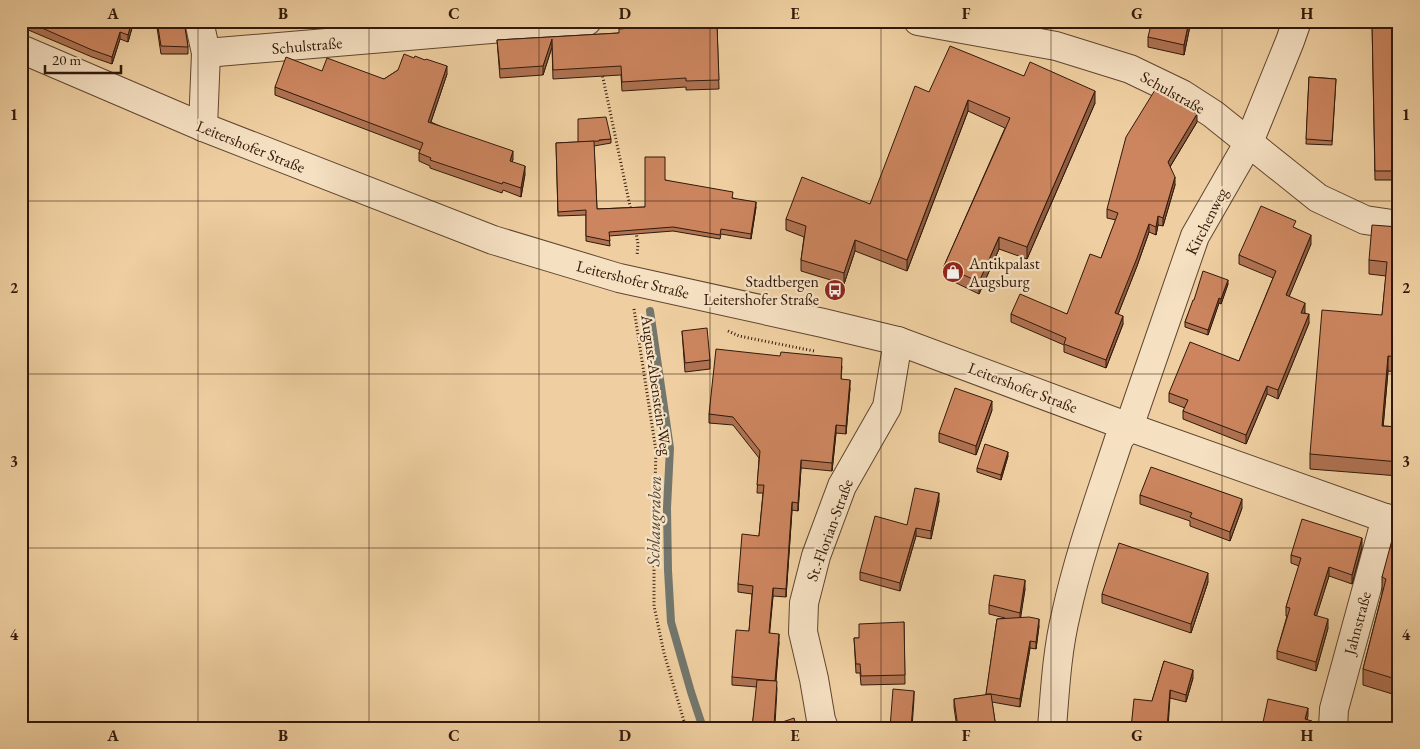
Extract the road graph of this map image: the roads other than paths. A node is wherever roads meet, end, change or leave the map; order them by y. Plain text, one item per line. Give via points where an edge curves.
1 (199, 21) edge
2 (918, 21) edge
3 (1297, 21) edge
4 (575, 22) edge
5 (21, 49) edge
6 (206, 54) junction
7 (204, 127) junction
8 (1249, 142) junction
9 (1399, 225) edge
10 (898, 340) junction
11 (1129, 427) junction
12 (1393, 520) edge
13 (1335, 727) edge
14 (824, 728) edge
15 (1052, 728) edge

1 - 6 street
2 - 8 street, Schulstraße via 1056,46 1130,69 1182,94
3 - 8 street, Kirchenweg
4 - 6 street, Schulstraße
5 - 7 street, Leitershofer Straße
6 - 7 street
7 - 10 street, Leitershofer Straße via 493,240 635,282
8 - 9 street, Schulstraße via 1318,198 1366,220
8 - 11 street, Kirchenweg via 1195,236
10 - 11 street, Leitershofer Straße
10 - 14 street, St.-Florian-Straße via 887,407 842,486 816,556 804,603 802,632
11 - 12 street, Leitershofer Straße
11 - 15 street via 1119,439 1065,615
12 - 13 street, Jahnstraße via 1334,709

